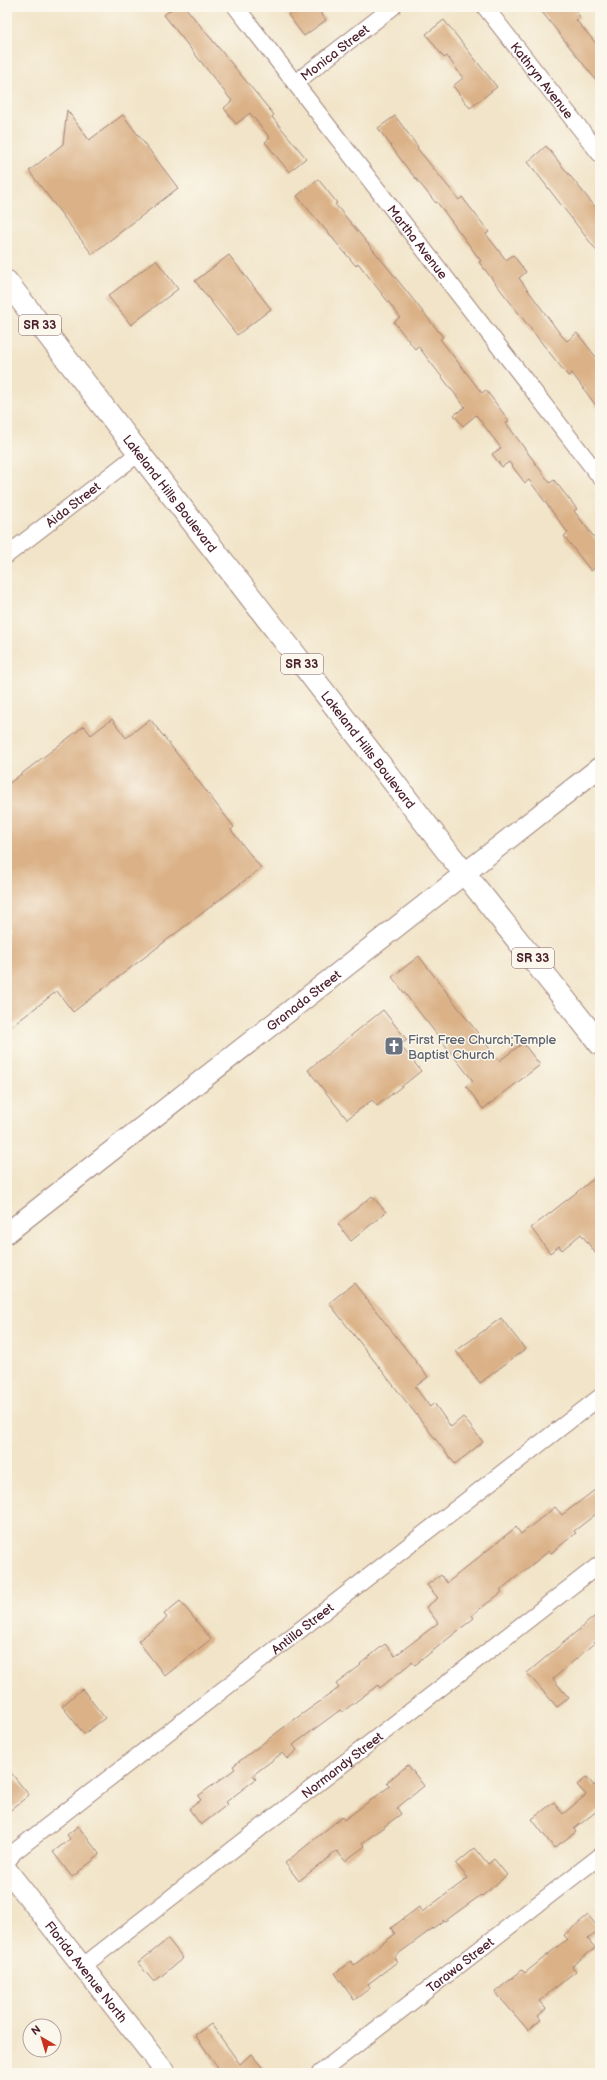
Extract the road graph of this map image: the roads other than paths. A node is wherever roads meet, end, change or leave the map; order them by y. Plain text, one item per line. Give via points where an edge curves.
1 (236, 7) edge
2 (393, 7) edge
3 (485, 7) edge
4 (295, 82) junction
5 (600, 154) edge
6 (7, 282) edge
7 (139, 453) junction
8 (600, 477) edge
9 (7, 555) edge
10 (600, 767) edge
11 (465, 874) junction
12 (600, 1044) edge
13 (7, 1233) edge
14 (600, 1397) edge
15 (600, 1564) edge
16 (600, 1856) edge
17 (7, 1862) edge
18 (7, 1870) edge
19 (83, 1966) junction
20 (166, 2073) edge
21 (320, 2073) edge

1 - 4 street, Martha Avenue
2 - 4 street, Monica Street
3 - 5 street, Kathryn Avenue
4 - 8 street, Martha Avenue
6 - 7 main road, Lakeland Hills Boulevard / SR 33
7 - 9 street, Aida Street
7 - 11 main road, Lakeland Hills Boulevard / SR 33
10 - 11 street, Granada Street
11 - 12 main road, Lakeland Hills Boulevard / SR 33
11 - 13 street, Granada Street
14 - 17 street, Antilla Street via 57,1818 14,1852
15 - 19 street, Normandy Street
16 - 21 street, Tarawa Street
18 - 19 street, Florida Avenue North
19 - 20 street, Florida Avenue North

